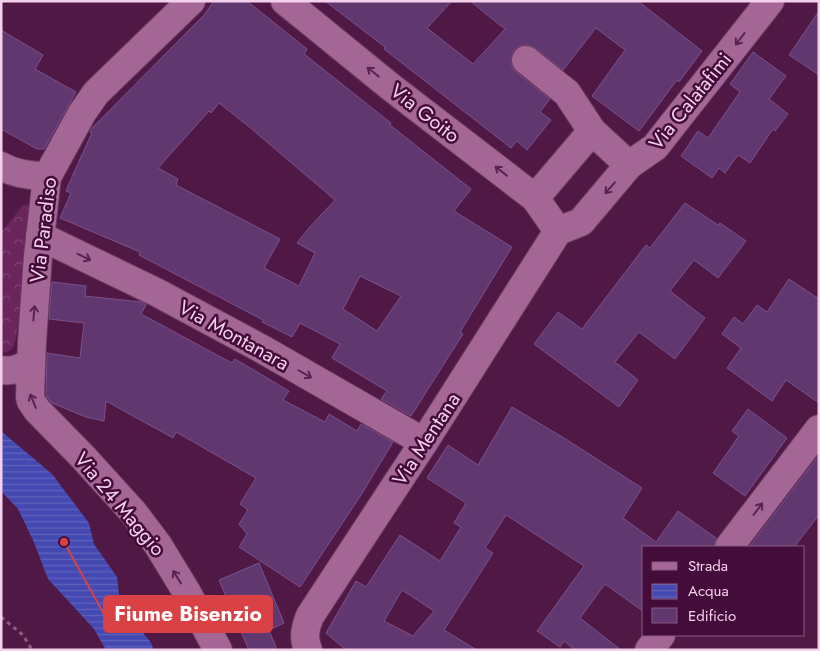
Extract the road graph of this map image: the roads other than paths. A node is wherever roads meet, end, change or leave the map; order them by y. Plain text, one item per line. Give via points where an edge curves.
1 (191, 1) edge
2 (285, 1) edge
3 (770, 1) edge
4 (526, 60) dead end
5 (592, 131) junction
6 (629, 165) junction
7 (1, 166) edge
8 (46, 177) junction
9 (535, 198) junction
10 (558, 231) junction
11 (40, 236) junction
12 (31, 362) junction
13 (1, 370) edge
14 (819, 429) edge
15 (424, 442) junction
16 (729, 546) edge
17 (660, 636) edge
18 (218, 650) edge
19 (308, 650) edge
20 (649, 650) edge

1 - 8 street, Via Paradiso via 96,93
9 -> 2 street, Via Goito
3 -> 6 street, Via Calatafimi via 655,147
4 - 5 street via 566,93
5 - 6 street
5 - 9 street
6 -> 10 street, Via Calatafimi via 581,222
7 - 8 street
8 - 11 street, Via Paradiso
9 - 10 street, Via Goito
10 - 15 street, Via Mentana
12 -> 11 street, Via Paradiso
11 -> 15 street, Via Montanara via 158,293
12 - 13 street via 19,369
18 -> 12 street, Via 24 Maggio via 153,539 33,405
16 -> 14 street
15 - 19 street, Via Mentana via 310,616 305,635
17 - 20 street

